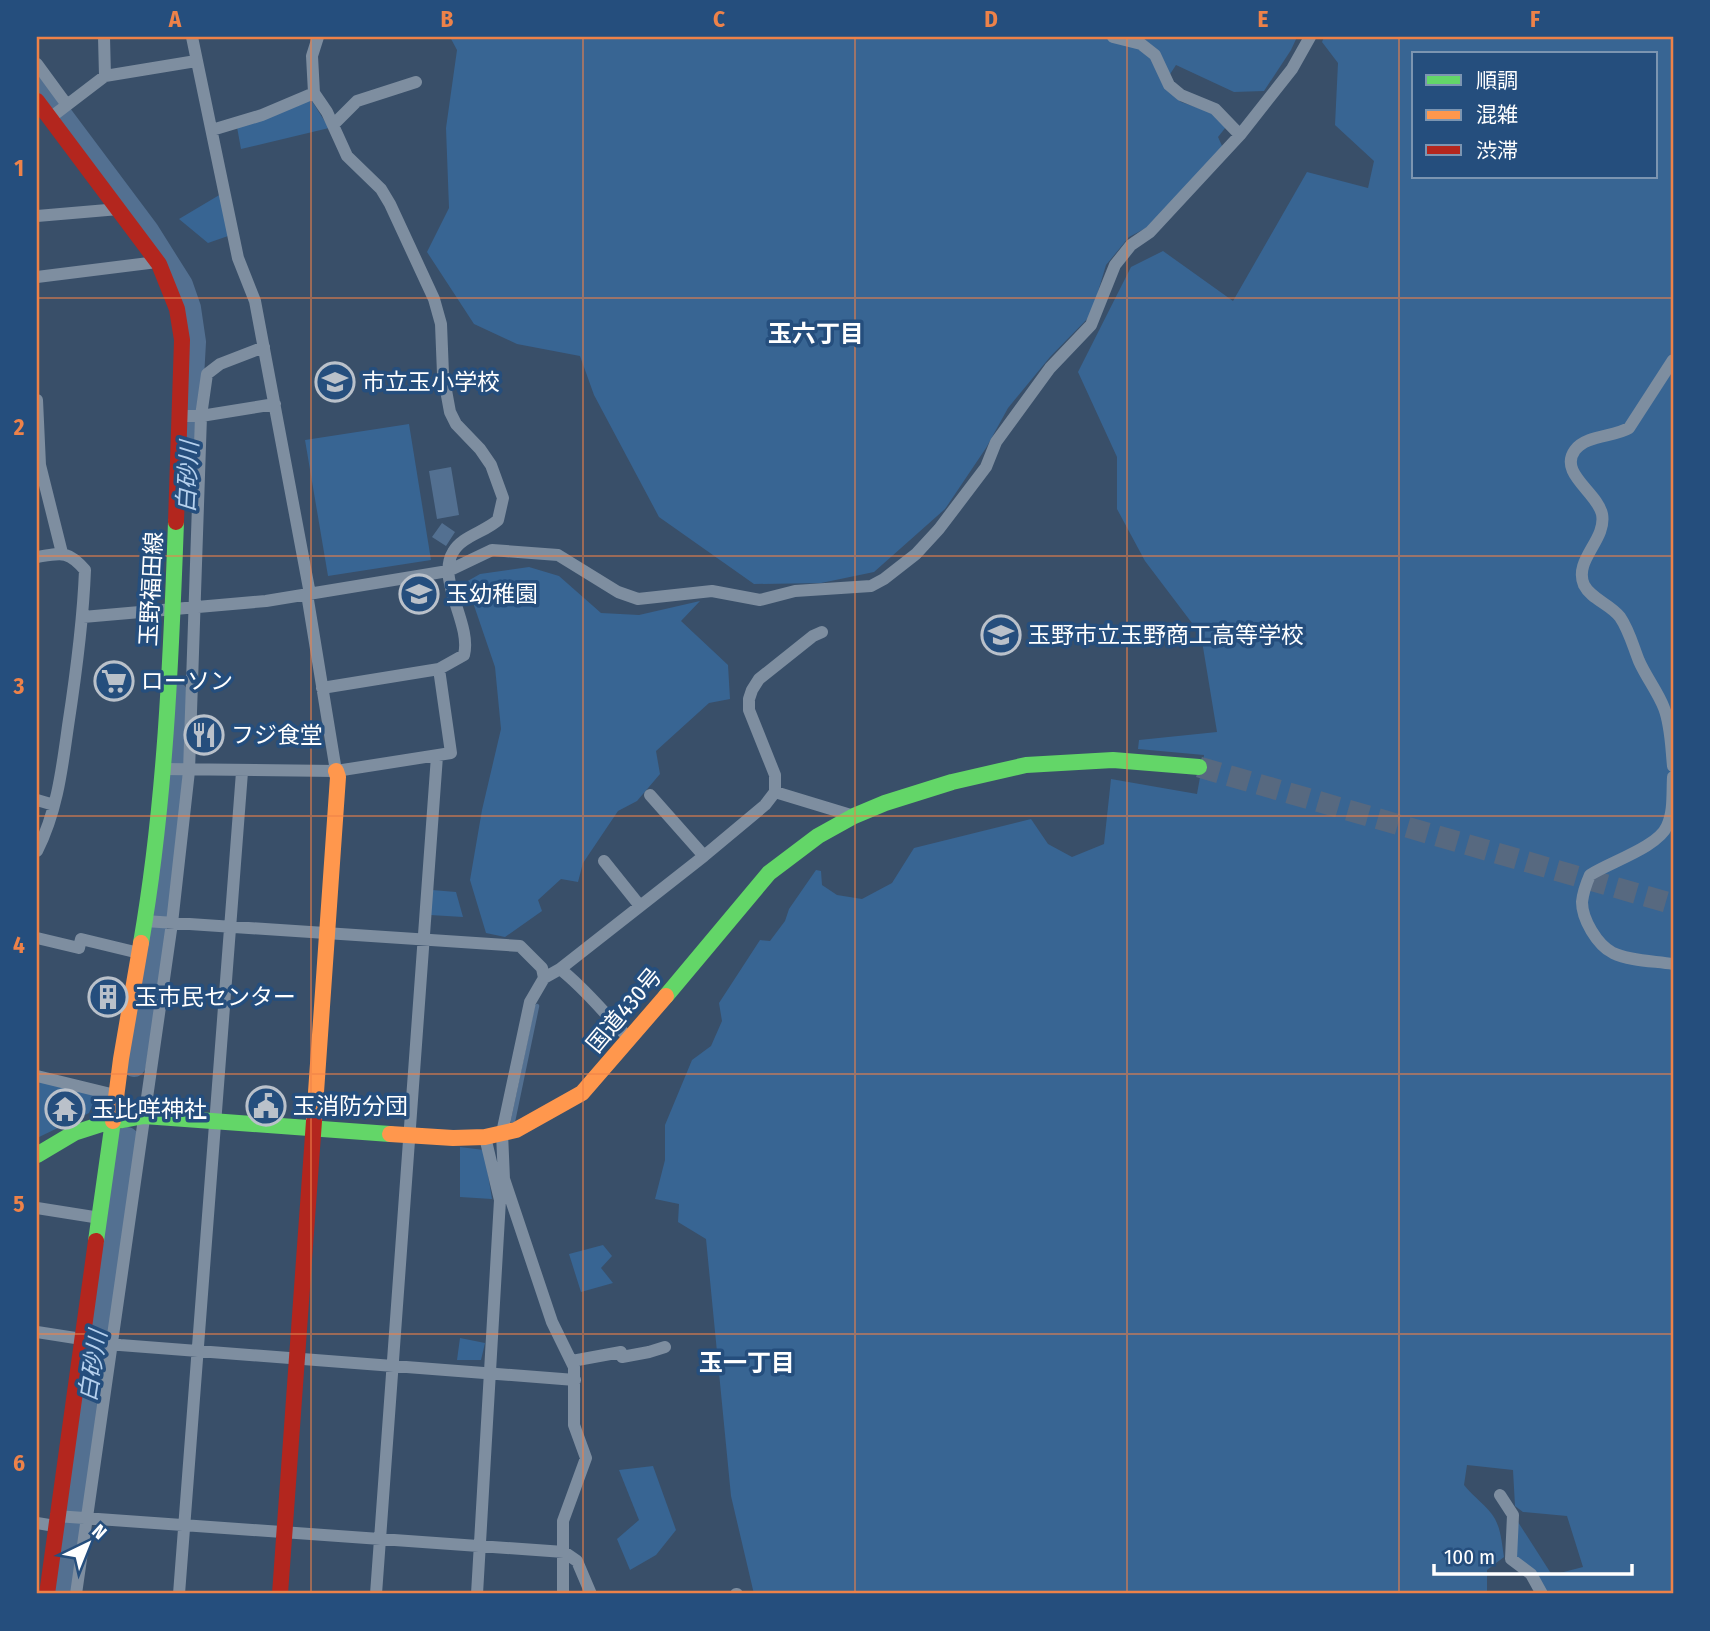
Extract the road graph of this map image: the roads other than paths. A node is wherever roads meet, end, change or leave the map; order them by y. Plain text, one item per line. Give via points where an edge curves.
1 (104, 37) edge
2 (192, 37) edge
3 (318, 37) edge
4 (1113, 37) edge
5 (1310, 37) edge
6 (196, 61) junction
7 (37, 64) edge
8 (105, 76) junction
9 (416, 82) dead end
10 (314, 93) junction
11 (37, 101) edge
12 (59, 111) junction
13 (333, 125) junction
14 (212, 130) junction
15 (1240, 135) junction
16 (119, 209) junction
17 (37, 216) edge
18 (157, 262) junction
19 (37, 277) edge
20 (264, 347) junction
21 (1673, 360) edge
22 (37, 400) edge
23 (275, 404) junction
24 (191, 416) junction
25 (62, 552) junction
26 (37, 557) edge
27 (448, 571) junction
28 (308, 594) junction
29 (185, 609) junction
30 (83, 617) junction
31 (822, 632) dead end
32 (439, 669) junction
33 (322, 688) junction
34 (437, 756) junction
35 (1673, 766) edge
36 (1199, 767) tunnel mouth
37 (164, 769) junction
38 (186, 771) junction
39 (337, 771) junction
40 (242, 772) junction
41 (1673, 778) edge
42 (775, 792) junction
43 (650, 795) dead end
44 (37, 800) edge
45 (54, 805) junction
46 (855, 816) junction
47 (37, 851) edge
48 (704, 856) junction
49 (604, 861) dead end
50 (640, 906) junction
51 (148, 922) junction
52 (169, 923) junction
53 (230, 928) junction
54 (327, 935) junction
55 (37, 938) edge
56 (424, 940) junction
57 (139, 953) junction
58 (1673, 964) edge
59 (561, 969) junction
60 (544, 978) junction
61 (630, 1039) junction
62 (37, 1076) edge
63 (115, 1095) junction
64 (144, 1116) junction
65 (113, 1121) junction
66 (215, 1121) junction
67 (314, 1127) junction
68 (502, 1133) junction
69 (409, 1135) junction
70 (485, 1137) junction
71 (37, 1155) edge
72 (37, 1208) edge
73 (100, 1218) junction
74 (37, 1332) edge
75 (87, 1340) junction
76 (110, 1343) junction
77 (665, 1347) dead end
78 (199, 1351) junction
79 (295, 1359) junction
80 (572, 1362) junction
81 (392, 1367) junction
82 (489, 1375) junction
83 (575, 1380) junction
84 (1500, 1495) dead end
85 (83, 1518) junction
86 (59, 1519) junction
87 (37, 1523) edge
88 (183, 1524) junction
89 (284, 1531) junction
90 (379, 1538) junction
91 (479, 1546) junction
92 (564, 1552) junction
93 (47, 1594) edge
94 (76, 1594) edge
95 (179, 1594) edge
96 (280, 1594) edge
97 (376, 1594) edge
98 (477, 1594) edge
99 (563, 1594) edge
100 (592, 1594) edge
101 (1542, 1594) edge

1 - 8 street
2 - 6 street
3 - 10 street via 312,56
4 - 15 street via 1141,44 1155,55 1169,85 1216,109
5 - 15 street via 1292,69
6 - 8 street
6 - 14 street
7 - 12 street
8 - 12 street
9 - 13 street via 357,101
10 - 13 street
10 - 14 street
11 - 12 main road, 玉野福田線
12 - 16 main road, 玉野福田線
13 - 27 street via 347,156 381,188 402,226 441,324 450,412 491,465 503,498 498,520 453,551
14 - 20 street via 238,258 255,301
15 - 27 street via 1150,232 1131,245 1115,265 1091,325 1051,368 996,442 986,467 939,530 884,579 860,588 795,591 760,600 712,591 638,599 547,553 492,550
16 - 17 street
16 - 18 main road, 玉野福田線
18 - 19 street
18 - 24 main road, 玉野福田線 via 177,309
20 - 23 street
20 - 24 street via 207,374
21 - 35 street via 1629,428 1584,442 1570,465 1602,514 1600,532 1584,563 1583,583 1626,627 1664,708
22 - 25 street via 40,465
23 - 24 street
23 - 28 street
24 - 29 main road, 玉野福田線
25 - 26 street
25 - 30 street via 85,570
27 - 28 street
27 - 32 street via 465,650
28 - 29 street
28 - 33 street
29 - 30 street
29 - 37 main road, 玉野福田線
29 - 38 street
30 - 45 street
31 - 42 street via 765,674 752,690 749,710 775,775
32 - 33 street
32 - 34 street via 451,753
33 - 39 street
34 - 39 street
34 - 56 street
36 - 46 main road, 国道430号 via 1113,760 1026,765 951,782
37 - 38 street
37 - 51 main road, 玉野福田線
38 - 40 street
38 - 52 street
39 - 40 street
39 - 54 main road
40 - 53 street
41 - 58 street via 1667,828 1659,839 1590,875 1582,904 1591,930 1612,953
42 - 46 street
42 - 48 street
43 - 48 street
44 - 45 street
45 - 47 street
46 - 61 main road, 国道430号 via 818,836 769,873
48 - 50 street
49 - 50 street
50 - 59 street
51 - 52 street
51 - 57 main road, 玉野福田線
52 - 53 street
52 - 64 street
53 - 54 street
53 - 66 street
54 - 56 street
54 - 67 main road
55 - 57 street via 79,948 81,939
56 - 60 street via 520,946 542,968
56 - 69 street
57 - 63 main road, 玉野福田線
59 - 60 street
59 - 61 street
60 - 68 street via 530,1002
61 - 68 main road, 国道430号 via 582,1093 516,1130
62 - 63 street
63 - 65 main road, 玉野福田線
64 - 65 main road, 国道430号
64 - 66 main road, 国道430号
64 - 76 street
65 - 71 main road, 国道430号 via 58,1141
65 - 73 main road, 玉野福田線
66 - 67 main road, 国道430号
66 - 78 street
67 - 69 main road, 国道430号
67 - 79 main road
68 - 70 main road, 国道430号
68 - 80 street via 504,1179 552,1322
69 - 70 main road, 国道430号
69 - 81 street
70 - 82 street via 500,1200
72 - 73 street
73 - 75 main road, 玉野福田線
74 - 75 street
75 - 76 street
75 - 86 main road, 玉野福田線
76 - 78 street
76 - 85 street
77 - 80 street
78 - 79 street
78 - 88 street
79 - 81 street
79 - 89 main road
80 - 83 street
81 - 82 street
81 - 90 street
82 - 83 street
82 - 91 street
83 - 92 street via 574,1425 586,1458 563,1521
84 - 101 street via 1513,1514 1511,1559 1531,1574
85 - 86 street
85 - 88 street
85 - 94 street
86 - 87 street
86 - 93 main road, 玉野福田線
88 - 89 street
88 - 95 street
89 - 90 street
89 - 96 main road
90 - 91 street
90 - 97 street
91 - 92 street
91 - 98 street
92 - 99 street
92 - 100 street via 577,1561

